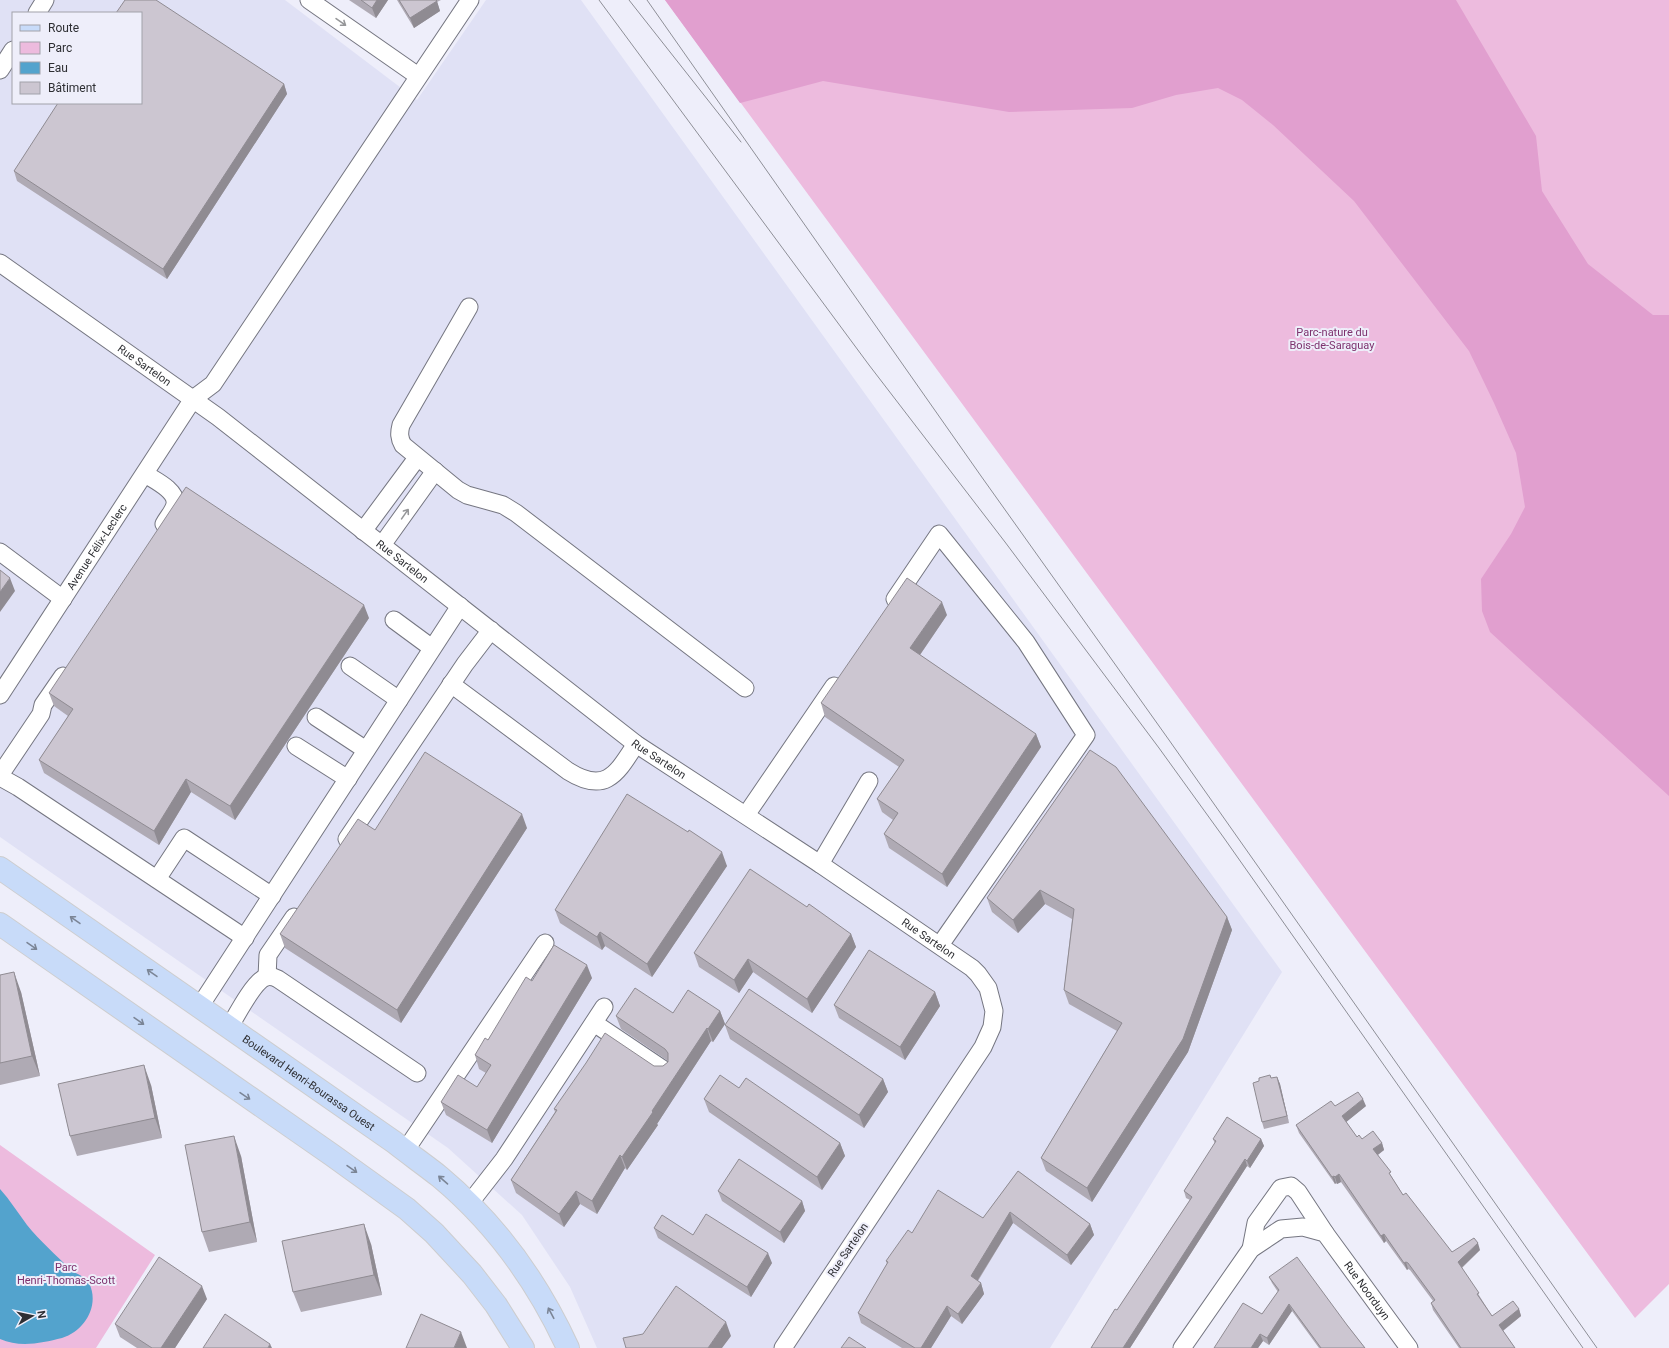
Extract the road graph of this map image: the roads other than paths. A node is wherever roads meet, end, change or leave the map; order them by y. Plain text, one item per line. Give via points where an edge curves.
1 (46, 0) edge
2 (309, 0) edge
3 (466, 2) edge
4 (38, 12) edge
5 (12, 52) edge
6 (0, 70) edge
7 (418, 76) junction
8 (0, 262) edge
9 (469, 307) dead end
10 (193, 399) junction
11 (417, 458) junction
12 (435, 471) junction
13 (145, 474) junction
14 (363, 531) junction
15 (157, 535) edge
16 (382, 545) junction
17 (0, 552) edge
18 (63, 599) junction
19 (460, 606) junction
20 (885, 613) edge
21 (394, 620) dead end
22 (491, 630) junction
23 (432, 648) junction
24 (72, 662) edge
25 (350, 666) dead end
26 (845, 672) edge
27 (451, 684) junction
28 (745, 688) dead end
29 (0, 695) edge
30 (399, 700) junction
31 (316, 717) dead end
32 (636, 744) junction
33 (296, 746) dead end
34 (366, 750) junction
35 (1, 770) edge
36 (348, 779) junction
37 (869, 781) dead end
38 (746, 815) junction
39 (337, 852) edge
40 (820, 864) junction
41 (0, 868) edge
42 (157, 879) junction
43 (272, 896) junction
44 (302, 904) edge
45 (0, 924) edge
46 (244, 938) junction
47 (544, 943) dead end
48 (940, 945) junction
49 (267, 977) junction
50 (200, 1006) junction
51 (604, 1006) dead end
52 (594, 1023) junction
53 (229, 1028) junction
54 (664, 1070) edge
55 (416, 1073) dead end
56 (405, 1151) junction
57 (469, 1204) junction
58 (1325, 1233) junction
59 (1251, 1249) junction
60 (523, 1348) edge
61 (568, 1348) edge
62 (783, 1348) edge
63 (1182, 1348) edge
64 (1409, 1348) edge

1 - 4 street
2 -> 7 street
3 - 7 street
5 - 6 street
7 - 10 street via 213,384
8 - 10 street, Rue Sartelon
9 - 11 street via 401,425 400,440
10 - 13 street, Avenue Félix-Leclerc
10 - 14 street, Rue Sartelon
11 - 12 street
11 - 14 street
16 -> 12 street
12 - 28 street via 467,495 503,505 516,513
13 - 15 street via 172,493 175,501 173,510
13 - 18 street, Avenue Félix-Leclerc
14 - 16 street, Rue Sartelon
16 - 19 street, Rue Sartelon
17 - 18 street
18 - 29 street, Avenue Félix-Leclerc
19 - 22 street, Rue Sartelon
19 - 23 street
20 - 48 street via 939,534 1026,642 1086,735
21 - 23 street
22 - 27 street
22 - 32 street, Rue Sartelon
23 - 30 street
24 - 35 street via 43,705 41,714
25 - 30 street
26 - 38 street
27 - 32 street via 577,777 587,780 606,779 613,775
27 - 39 street
30 - 34 street
31 - 34 street
32 - 38 street, Rue Sartelon
33 - 36 street
34 - 36 street
35 - 42 street via 18,787
36 - 43 street
37 - 40 street
38 - 40 street, Rue Sartelon
40 - 48 street, Rue Sartelon
50 -> 41 main road, Boulevard Henri-Bourassa Ouest
42 - 43 street via 184,838
42 - 46 street
43 - 46 street
44 - 49 street via 268,955
45 -> 60 main road via 407,1209 438,1237 472,1274 496,1305
46 - 50 street
47 - 56 street
48 - 62 street, Rue Sartelon via 975,970 988,988 994,1011 989,1036
49 - 53 street via 256,986
49 - 55 street via 278,978
50 - 53 main road, Boulevard Henri-Bourassa Ouest
51 - 52 street
52 - 54 street
52 - 57 street via 504,1159
53 - 56 main road, Boulevard Henri-Bourassa Ouest
57 -> 56 main road, Boulevard Henri-Bourassa Ouest via 440,1177
61 -> 57 main road, Boulevard Henri-Bourassa Ouest via 546,1305 521,1266
58 - 59 street, Rue Noorduyn via 1304,1227 1281,1229
58 - 59 street, Rue Noorduyn via 1298,1192 1291,1186 1281,1188 1256,1223
58 - 64 street, Rue Noorduyn
59 - 63 street, Rue Noorduyn

